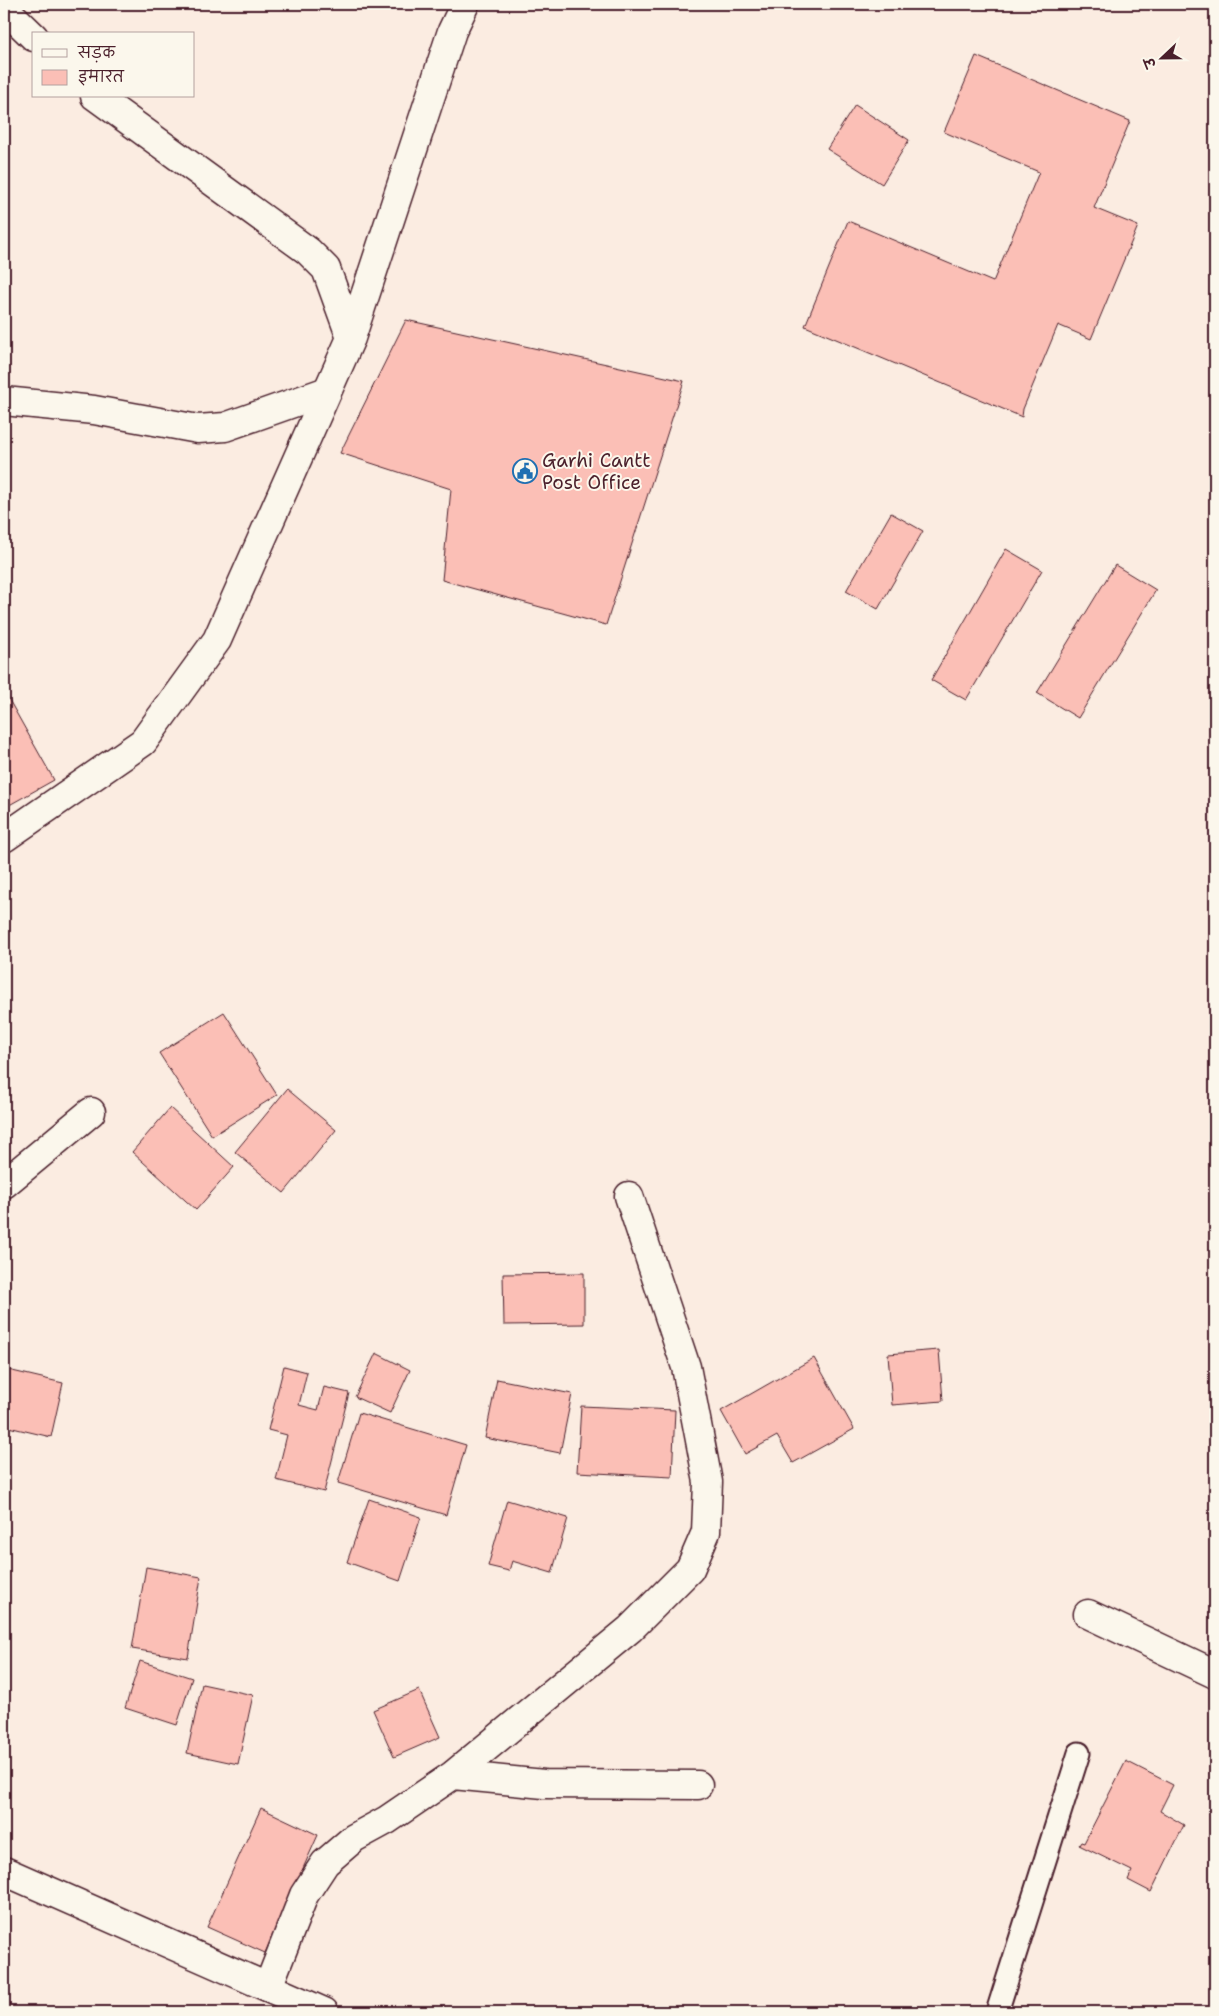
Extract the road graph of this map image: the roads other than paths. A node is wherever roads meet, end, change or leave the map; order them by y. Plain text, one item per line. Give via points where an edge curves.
1 (465, 4) edge
2 (4, 8) edge
3 (32, 35) edge
4 (98, 98) edge
5 (351, 338) junction
6 (327, 391) junction
7 (4, 402) edge
8 (4, 838) edge
9 (91, 1112) dead end
10 (4, 1184) edge
11 (628, 1196) dead end
12 (1088, 1614) dead end
13 (1215, 1674) edge
14 (1079, 1753) dead end
15 (453, 1775) junction
16 (698, 1785) dead end
17 (4, 1871) edge
18 (268, 1987) junction
19 (324, 2012) edge
20 (997, 2012) edge

1 - 5 street via 452,31
2 - 3 street
4 - 5 street via 308,251 326,269
5 - 6 street
6 - 7 street via 225,427 198,429 94,410
6 - 8 street via 217,640 143,742
9 - 10 street
11 - 15 street via 686,1367 708,1482 706,1532 690,1570 630,1630
12 - 13 street
14 - 20 lane
15 - 16 street via 544,1784
15 - 18 street via 387,1820 354,1838 325,1863 304,1895
17 - 18 street
18 - 19 street

